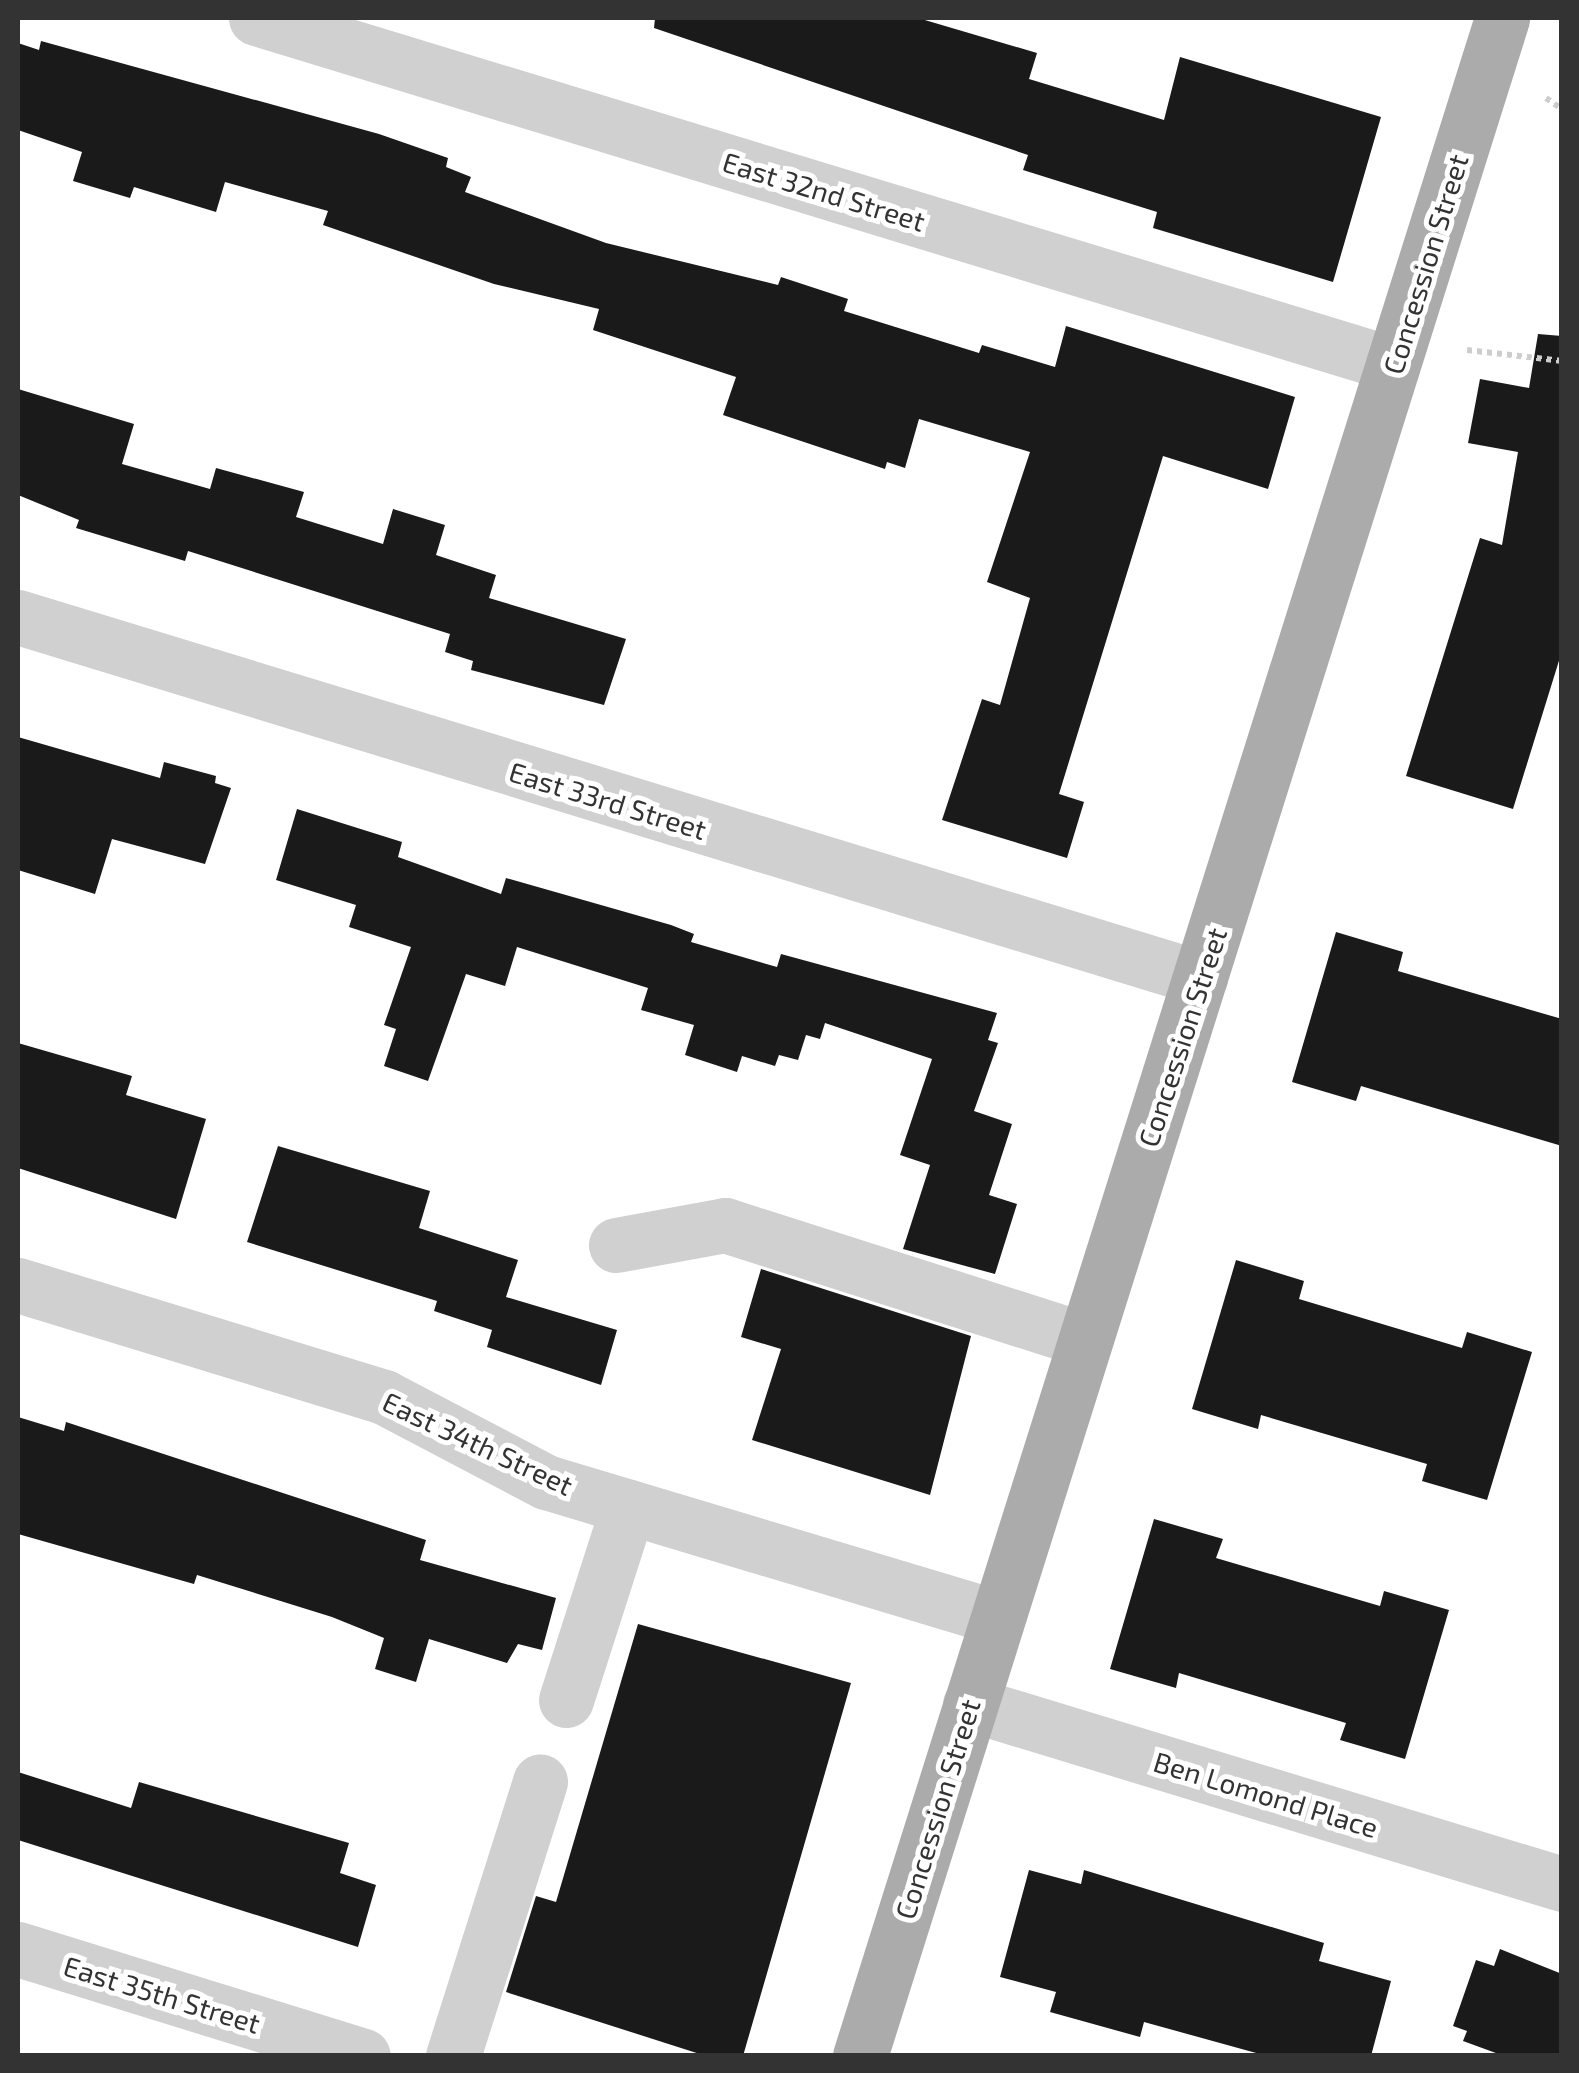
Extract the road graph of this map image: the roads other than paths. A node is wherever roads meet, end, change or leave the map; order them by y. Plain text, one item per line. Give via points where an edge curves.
1 (256, 18) edge
2 (1502, 18) edge
3 (1393, 364) junction
4 (18, 616) edge
5 (1200, 978) junction
6 (616, 1245) dead end
7 (18, 1284) edge
8 (1085, 1340) junction
9 (628, 1506) junction
10 (997, 1617) junction
11 (566, 1700) dead end
12 (970, 1704) junction
13 (540, 1781) dead end
14 (1562, 1884) edge
15 (18, 1950) edge
16 (363, 2056) edge
17 (453, 2056) edge
18 (860, 2056) edge

1 - 3 street, East 32nd Street
2 - 3 main road, Concession Street
3 - 5 main road, Concession Street
4 - 5 street, East 33rd Street
5 - 8 main road, Concession Street
6 - 8 street via 725,1226
7 - 9 street, East 34th Street via 384,1397 546,1482
8 - 10 main road, Concession Street
9 - 10 street, East 34th Street
9 - 11 street
10 - 12 main road, Concession Street
12 - 14 street, Ben Lomond Place
12 - 18 main road, Concession Street
13 - 17 street
15 - 16 street, East 35th Street

